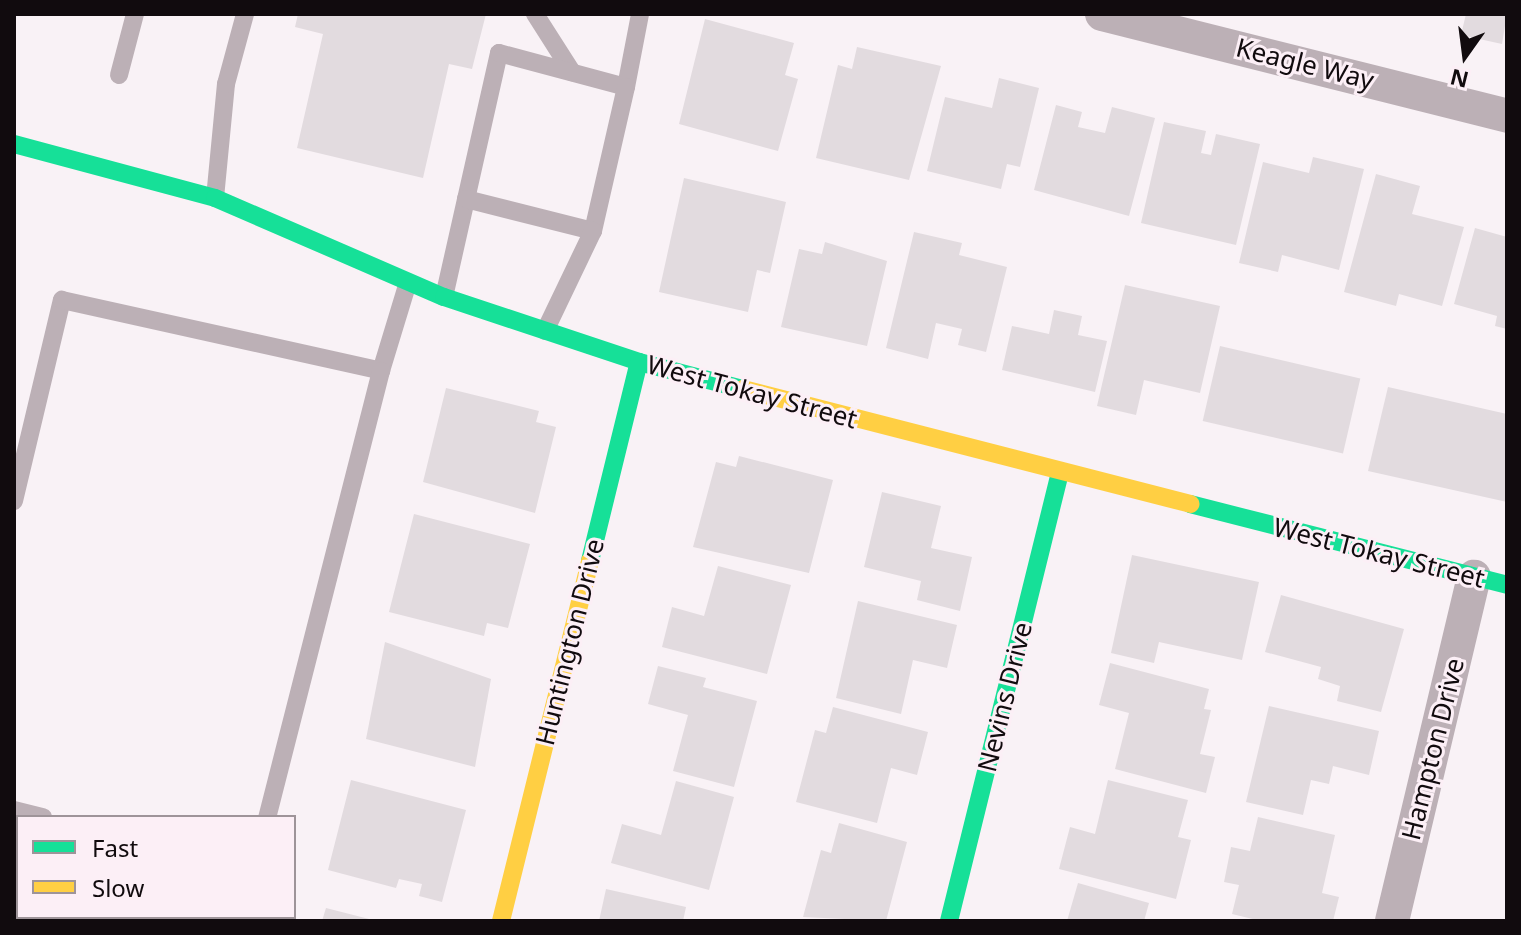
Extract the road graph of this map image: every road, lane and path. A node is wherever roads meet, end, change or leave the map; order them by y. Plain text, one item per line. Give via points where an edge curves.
1 (135, 14) edge
2 (245, 14) edge
3 (535, 14) edge
4 (640, 14) edge
5 (1102, 14) edge
6 (572, 72) junction
7 (119, 75) dead end
8 (626, 87) junction
9 (1507, 116) edge
10 (14, 144) edge
11 (215, 198) junction
12 (466, 199) junction
13 (593, 231) junction
14 (408, 281) junction
15 (444, 297) junction
16 (545, 331) junction
17 (639, 362) junction
18 (381, 371) junction
19 (1060, 473) junction
20 (14, 501) edge
21 (1491, 581) edge
22 (14, 810) edge
23 (35, 815) edge
24 (268, 815) edge
25 (501, 921) edge
26 (949, 921) edge
27 (1392, 921) edge

1 - 7 lane
2 - 11 lane via 226,84
3 - 6 lane
4 - 8 lane
5 - 9 street, Keagle Way
6 - 8 lane
6 - 12 lane via 499,53
8 - 13 lane
10 - 11 street, West Tokay Street
11 - 14 street, West Tokay Street
12 - 13 lane
12 - 15 lane
13 - 16 lane
14 - 15 street, West Tokay Street
14 - 18 lane
15 - 16 street, West Tokay Street
16 - 17 street, West Tokay Street
17 - 19 street, West Tokay Street
17 - 25 street, Huntington Drive
18 - 20 lane via 62,300
18 - 24 lane
19 - 21 street, West Tokay Street
19 - 26 street, Nevins Drive
21 - 27 street, Hampton Drive
22 - 23 lane

